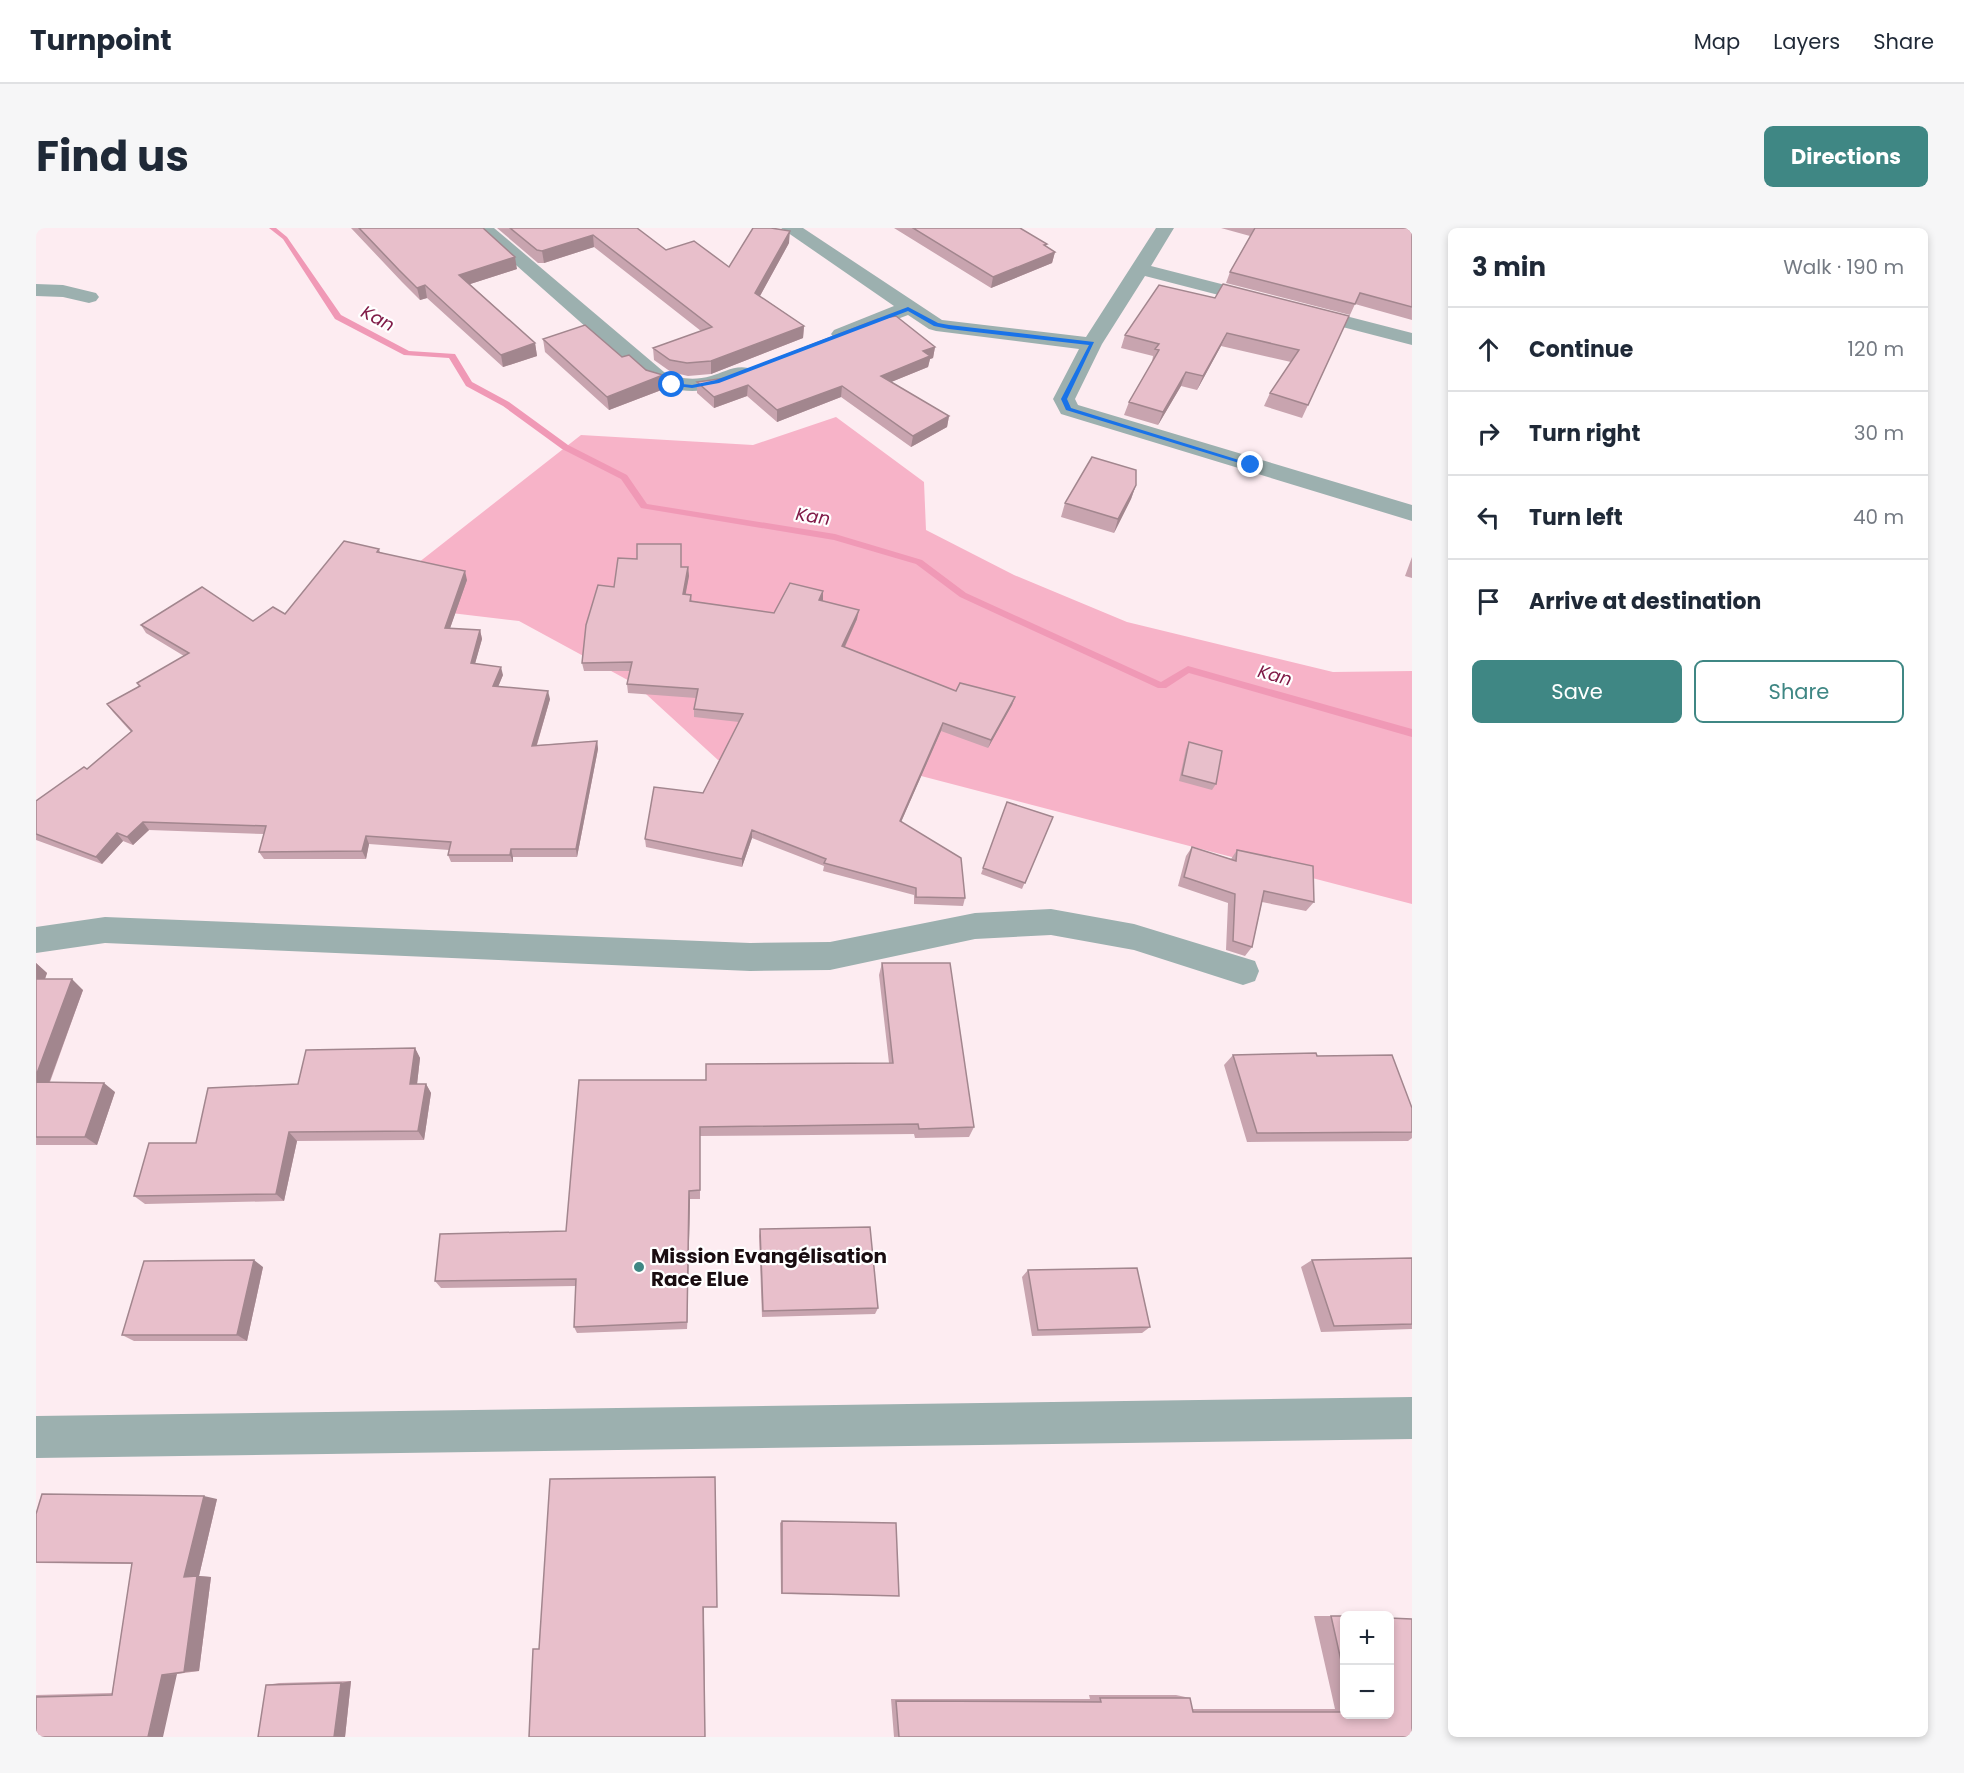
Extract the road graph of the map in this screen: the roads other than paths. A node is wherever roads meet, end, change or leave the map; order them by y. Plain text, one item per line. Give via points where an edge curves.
1 (483, 228) edge
2 (790, 228) edge
3 (1165, 228) edge
4 (1140, 269) junction
5 (36, 290) edge
6 (89, 297) dead end
7 (908, 308) junction
8 (1412, 339) edge
9 (823, 341) edge
10 (1092, 344) junction
11 (760, 365) edge
12 (1412, 513) edge
13 (36, 940) edge
14 (1243, 971) dead end
15 (1412, 1418) edge
16 (36, 1437) edge

1 - 11 street via 656,377 672,385 692,387 717,382
2 - 7 street
3 - 4 street
4 - 8 street
4 - 10 street
5 - 6 street
7 - 9 street
7 - 10 street via 945,327
10 - 12 street via 1064,399 1068,409
13 - 14 street via 105,930 678,955 818,957 975,926 1051,922 1134,937
15 - 16 street

